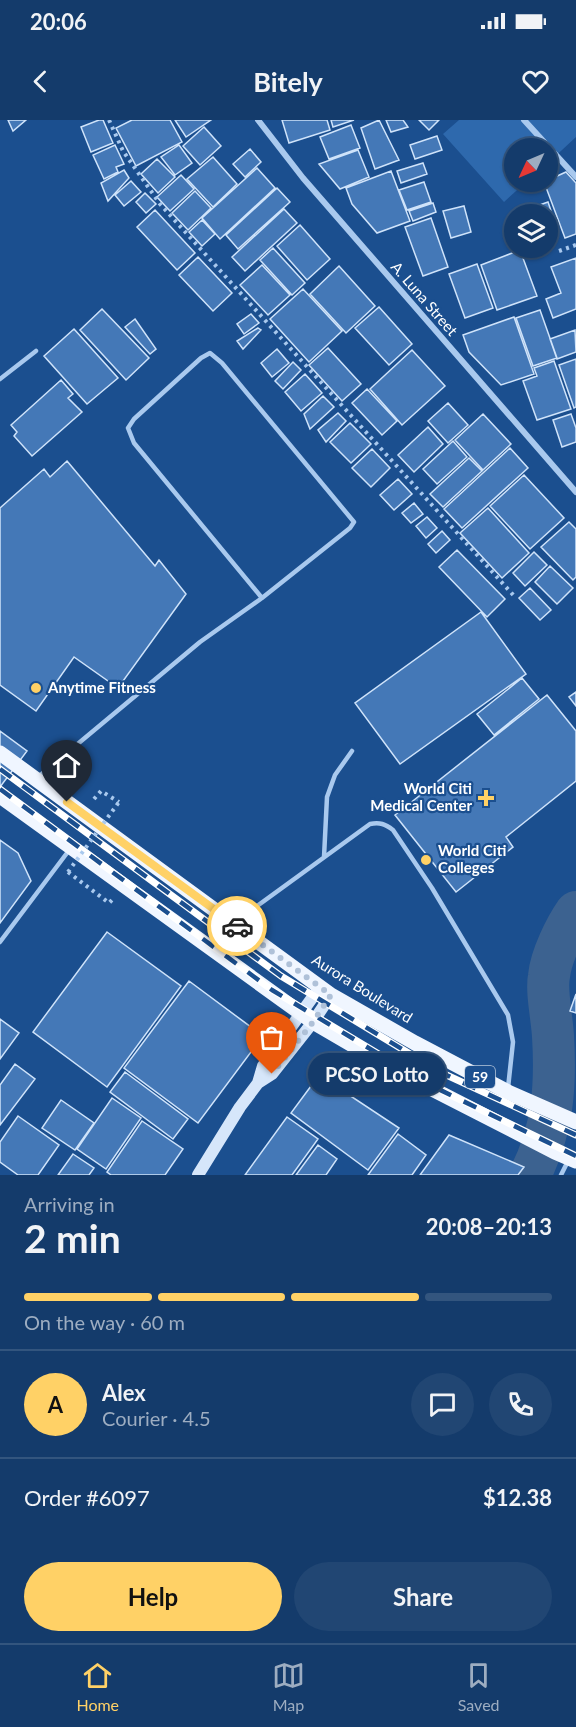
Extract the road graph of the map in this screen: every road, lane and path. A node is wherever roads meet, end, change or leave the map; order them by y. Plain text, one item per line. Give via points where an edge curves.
1 (109, 120) edge
2 (258, 120) edge
3 (524, 120) edge
4 (576, 177) edge
5 (576, 245) edge
6 (559, 251) dead end
7 (36, 351) dead end
8 (0, 379) edge
9 (576, 492) edge
10 (515, 597) dead end
11 (262, 598) junction
12 (352, 751) dead end
13 (0, 753) edge
14 (36, 779) junction
15 (101, 791) dead end
16 (0, 796) edge
17 (70, 849) junction
18 (324, 857) junction
19 (109, 903) dead end
20 (233, 923) junction
21 (0, 942) edge
22 (325, 991) junction
23 (307, 1018) junction
24 (508, 1092) junction
25 (573, 1121) edge
26 (567, 1157) edge
27 (198, 1175) edge
28 (561, 1175) edge

1 - 10 path via 123,151 160,204
2 - 9 street, A. Luna Street via 303,178
3 - 4 street
5 - 6 path
7 - 8 lane
11 - 11 lane via 354,522 210,353 128,428 134,443
11 - 14 lane via 200,642
12 - 18 lane via 335,775 327,797
13 - 14 main road, Aurora Boulevard / 59
14 - 20 main road, Aurora Boulevard / 59
15 - 19 path, bridge via 119,802 68,872
16 - 17 main road, 59
17 - 21 lane
17 - 23 main road, 59
18 - 20 lane
18 - 24 lane via 370,824 378,822 393,830 508,1015 513,1042
20 - 22 main road, Aurora Boulevard / 59
22 - 23 main road
22 - 24 main road, Aurora Boulevard / 59
23 - 26 main road, 59 via 397,1071
23 - 27 main road via 272,1074 258,1083 240,1107
24 - 25 main road, Aurora Boulevard / 59
26 - 28 lane

